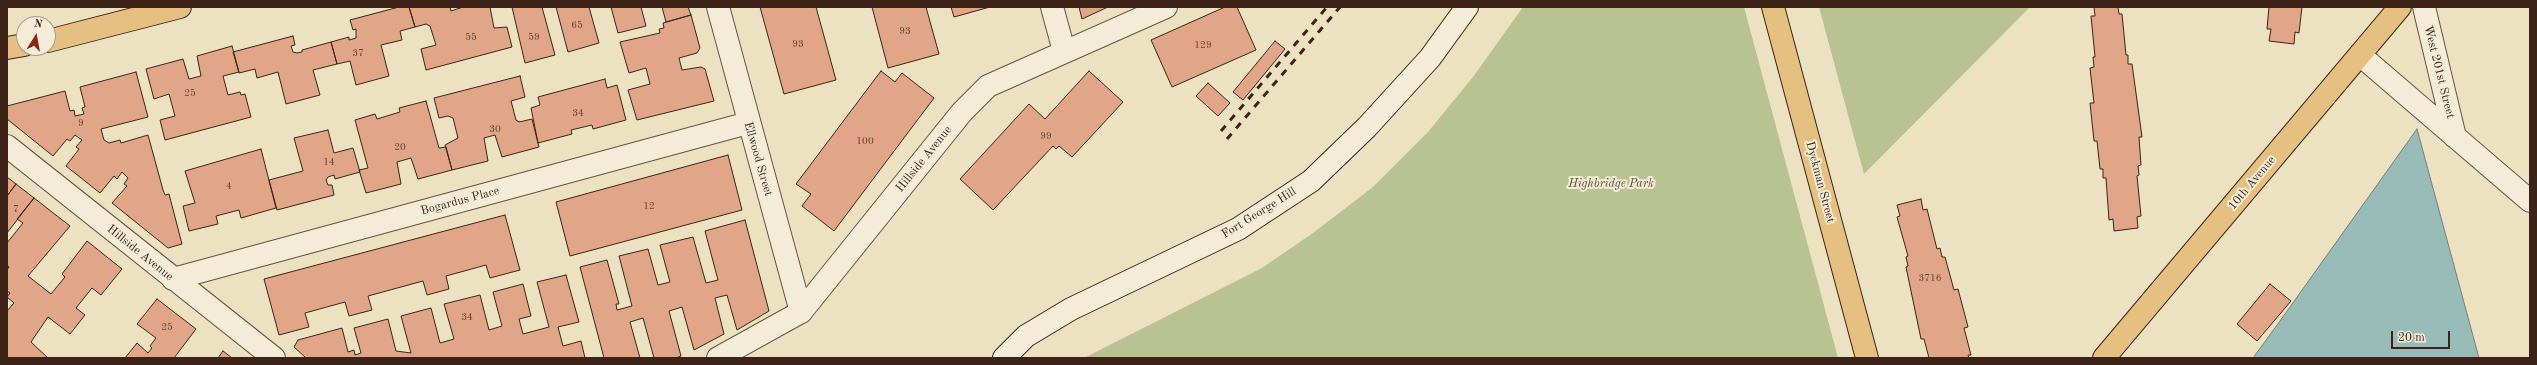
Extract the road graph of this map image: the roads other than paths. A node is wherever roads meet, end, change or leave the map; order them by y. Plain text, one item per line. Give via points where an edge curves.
1 (180, 7) edge
2 (718, 7) edge
3 (1052, 7) edge
4 (1166, 7) edge
5 (1467, 7) edge
6 (1773, 7) edge
7 (2400, 7) edge
8 (2424, 7) edge
9 (56, 39) edge
10 (1064, 51) junction
11 (2360, 55) junction
12 (748, 123) junction
13 (2455, 137) junction
14 (7, 146) edge
15 (2530, 201) edge
16 (173, 279) junction
17 (801, 312) junction
18 (274, 358) edge
19 (718, 358) edge
20 (1004, 358) edge
21 (1867, 358) edge
22 (2104, 358) edge

1 - 9 main road
2 - 12 street, Ellwood Street
3 - 10 street
4 - 10 street, Hillside Avenue
5 - 20 street, Fort George Hill via 1430,58 1367,127 1311,181 1238,229 1071,309 1026,336
6 - 21 main road, Dyckman Street
7 - 11 main road, 10th Avenue
8 - 13 street, West 201st Street
10 - 17 street, Hillside Avenue via 988,86 962,112
11 - 13 street, West 201st Street
11 - 22 main road, 10th Avenue
12 - 16 street, Bogardus Place
12 - 17 street, Ellwood Street
13 - 15 street, West 201st Street
14 - 16 street, Hillside Avenue
16 - 18 street, Hillside Avenue
17 - 19 street, Hillside Avenue

